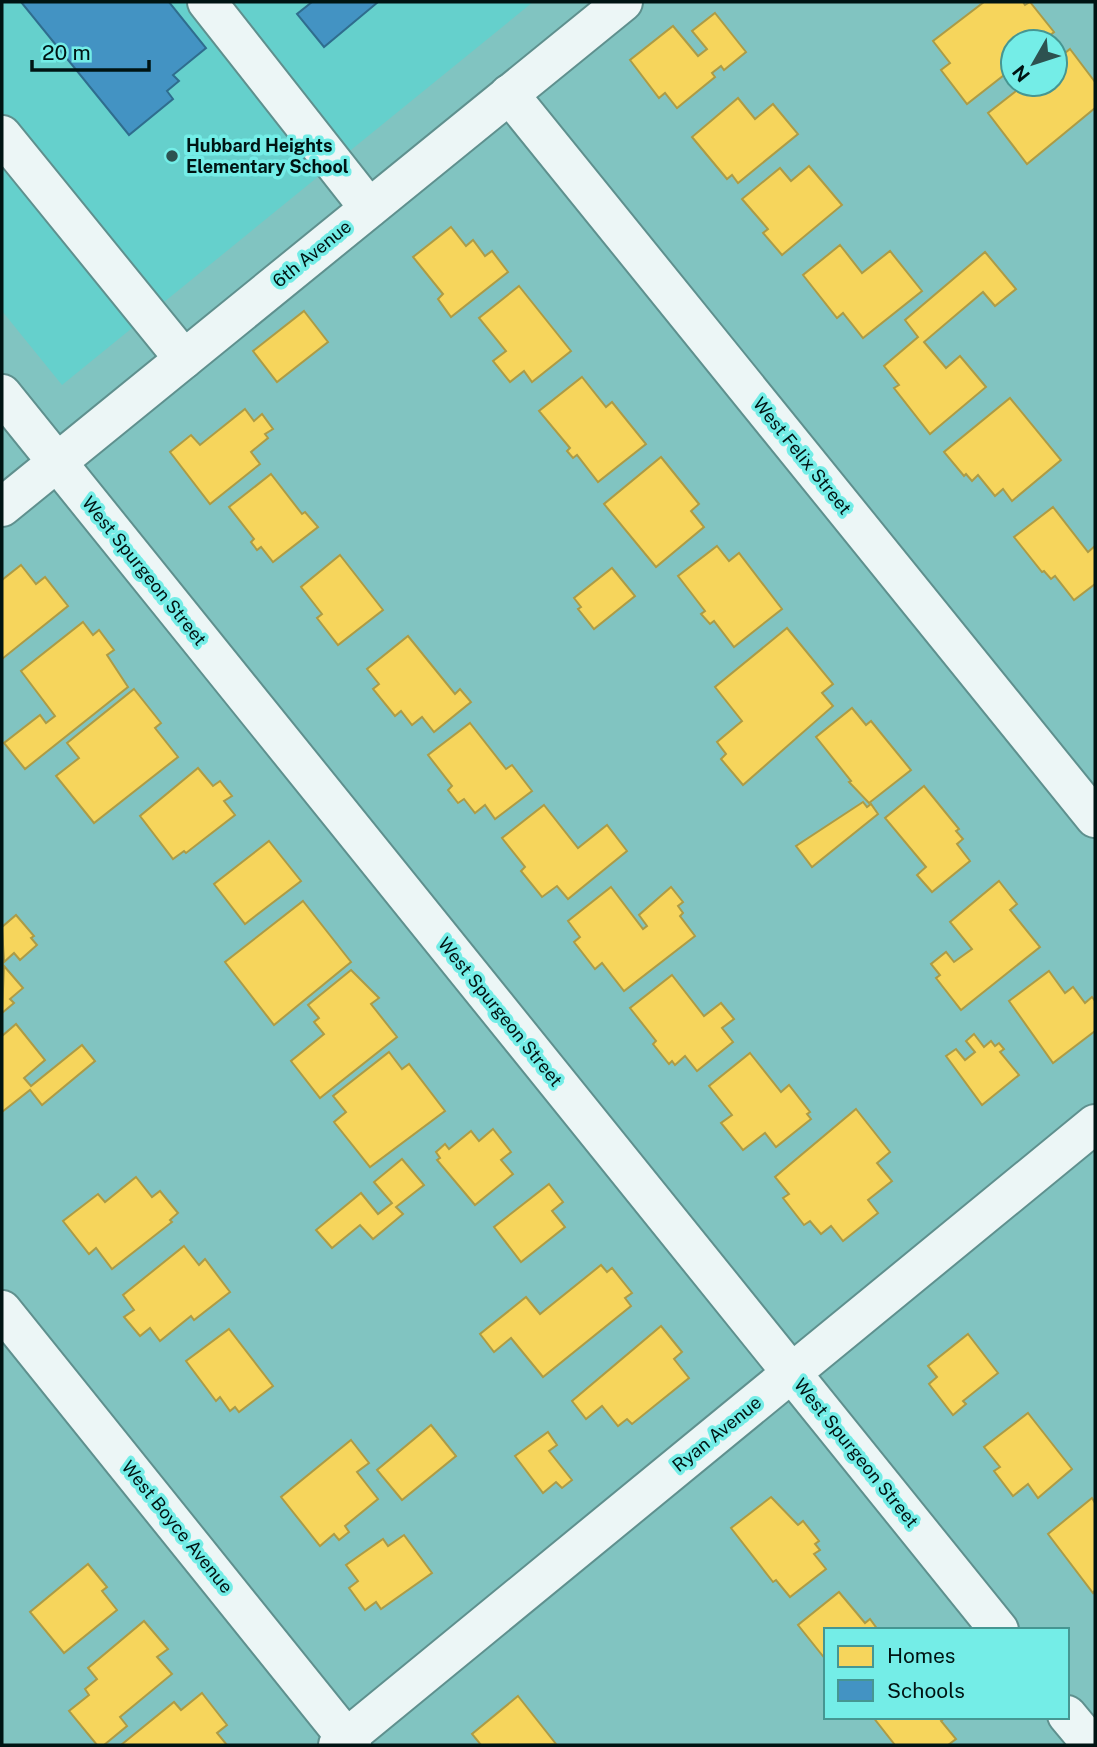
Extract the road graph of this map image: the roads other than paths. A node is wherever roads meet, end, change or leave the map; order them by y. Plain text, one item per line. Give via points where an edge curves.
1 (208, 2) edge
2 (623, 2) edge
3 (509, 94) junction
4 (2, 135) edge
5 (369, 208) junction
6 (184, 359) junction
7 (2, 394) edge
8 (57, 463) junction
9 (2, 507) edge
10 (1095, 818) edge
11 (1095, 1124) edge
12 (2, 1310) edge
13 (792, 1373) junction
14 (997, 1628) edge
15 (1069, 1717) edge
16 (346, 1743) edge
17 (1092, 1745) edge

1 - 5 street
2 - 3 street, 6th Avenue
3 - 5 street, 6th Avenue
3 - 10 street, West Felix Street
4 - 6 street
5 - 6 street, 6th Avenue
6 - 8 street, 6th Avenue
7 - 8 street, West Spurgeon Street
8 - 9 street, 6th Avenue
8 - 13 street, West Spurgeon Street
11 - 13 street, Ryan Avenue
12 - 16 street, West Boyce Avenue
13 - 14 street, West Spurgeon Street
13 - 16 street, Ryan Avenue
15 - 17 street

